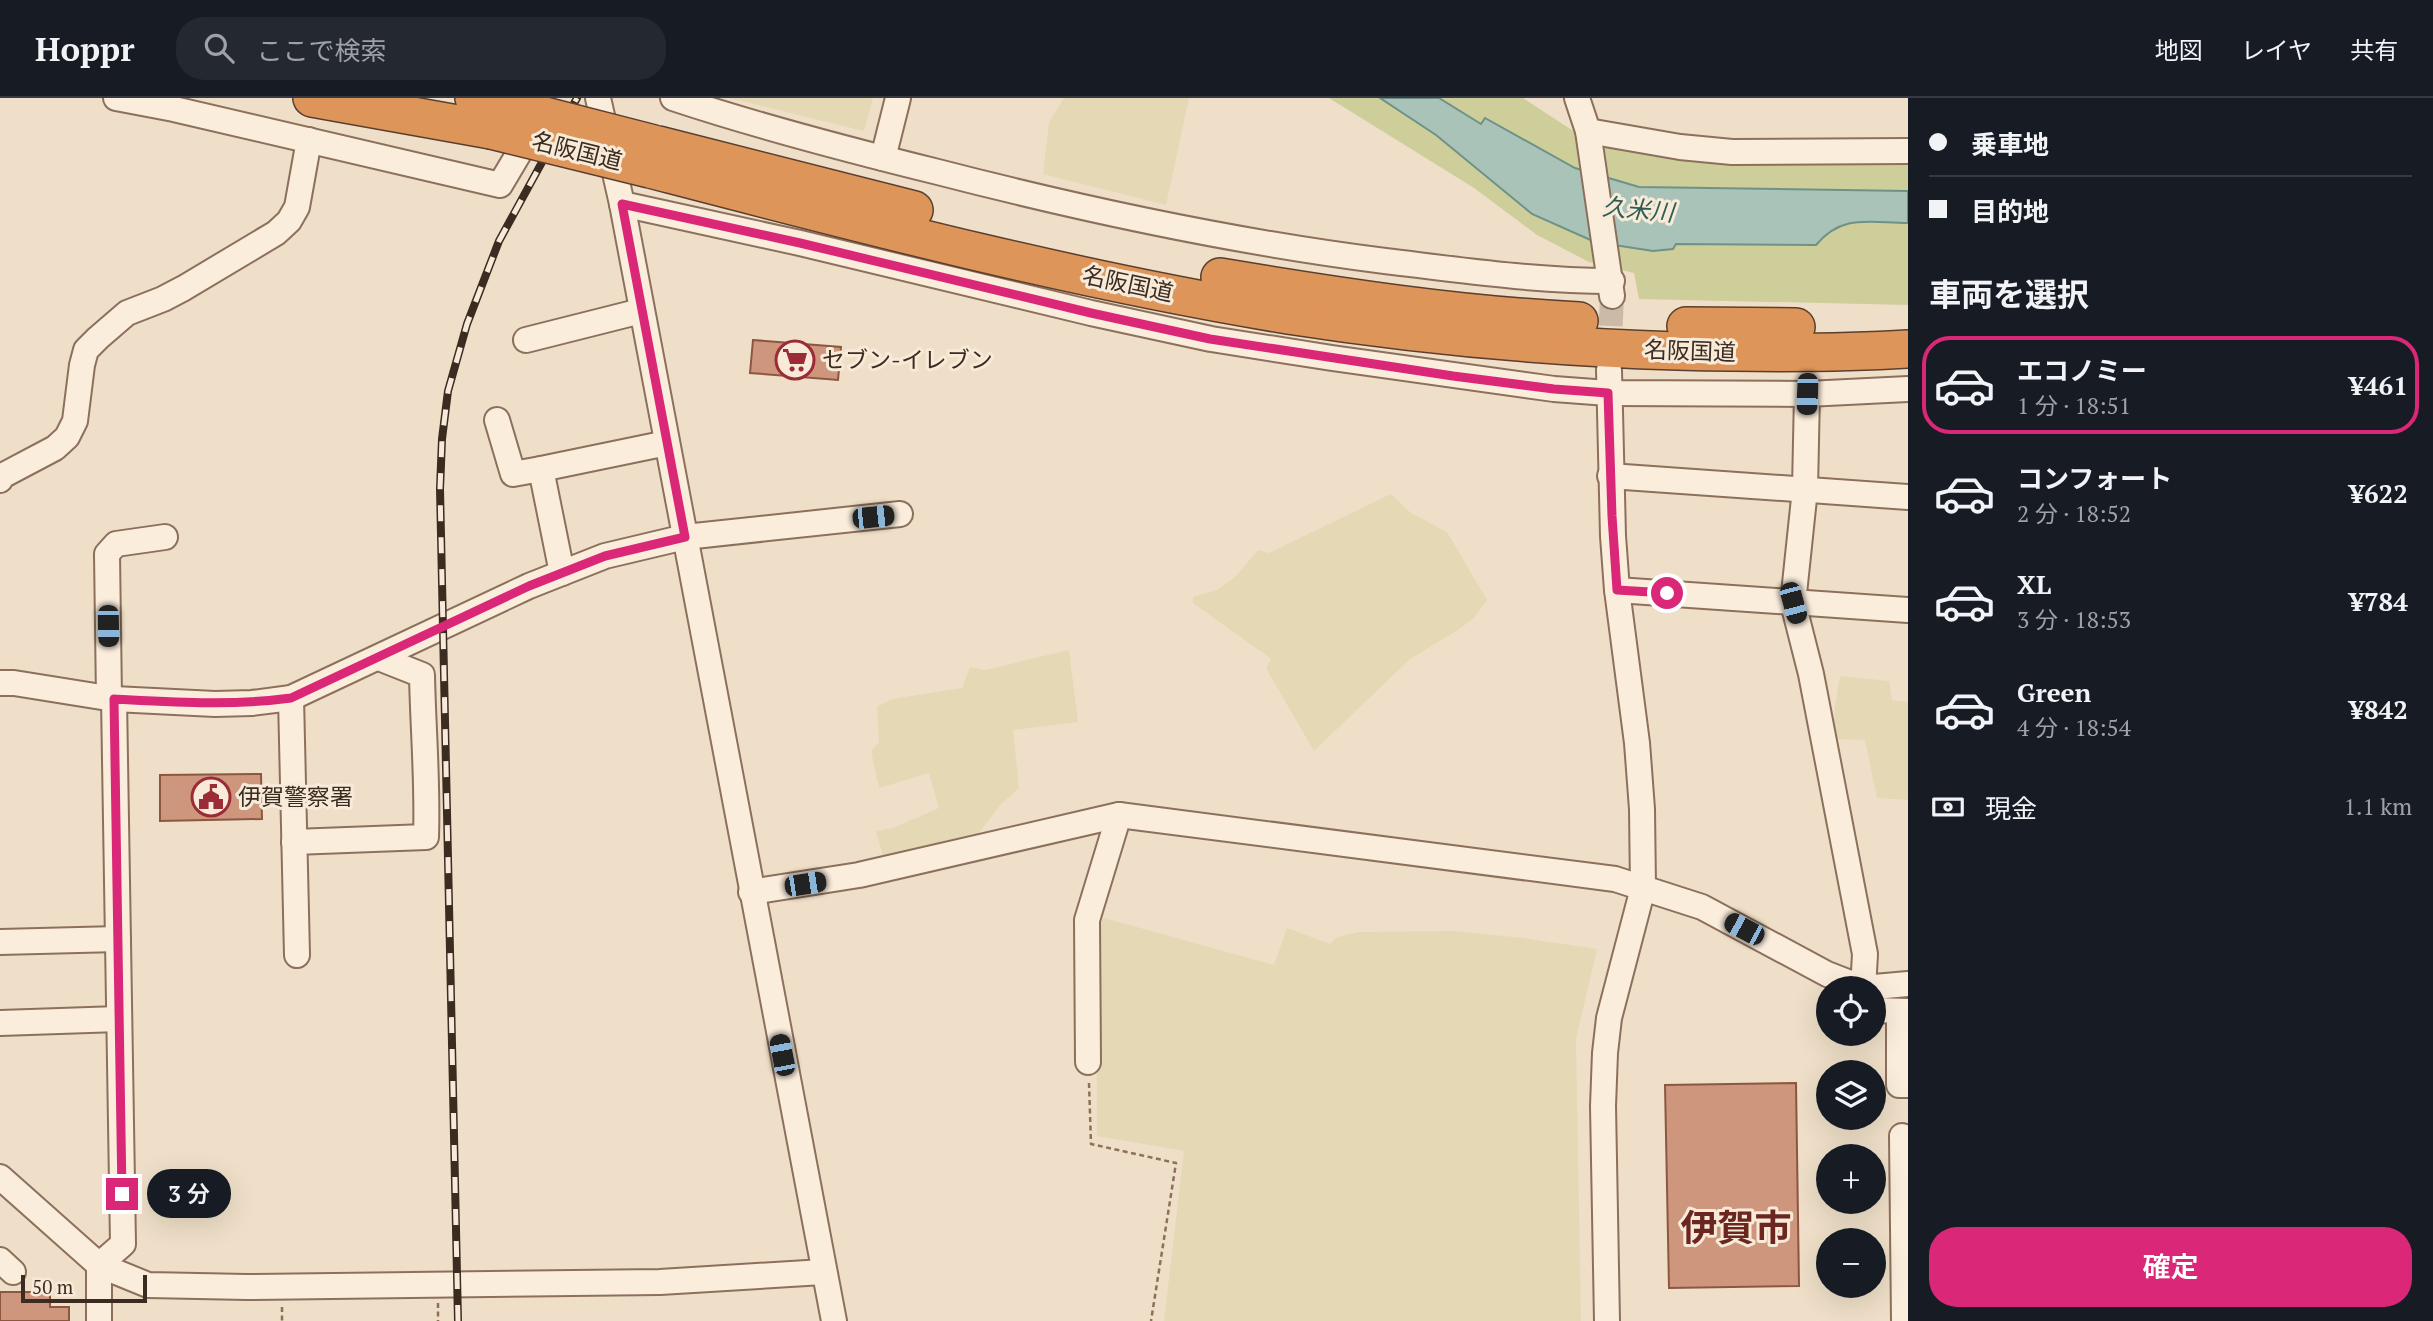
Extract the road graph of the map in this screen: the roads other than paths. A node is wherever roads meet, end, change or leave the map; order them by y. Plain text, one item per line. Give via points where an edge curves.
1 (116, 98) edge
2 (312, 98) edge
3 (365, 98) edge
4 (544, 98) edge
5 (598, 98) edge
6 (673, 98) edge
7 (898, 98) edge
8 (1577, 98) edge
9 (486, 107) edge
10 (1590, 137) junction
11 (309, 140) junction
12 (1908, 151) edge
13 (652, 157) junction
14 (883, 158) junction
15 (622, 204) junction
16 (641, 312) junction
17 (1908, 323) edge
18 (526, 340) dead end
19 (1908, 349) edge
20 (1609, 382) junction
21 (1908, 389) edge
22 (1807, 394) junction
23 (497, 420) dead end
24 (667, 443) junction
25 (541, 469) junction
26 (1610, 476) junction
27 (0, 480) edge
28 (1805, 489) junction
29 (1908, 497) edge
30 (900, 514) dead end
31 (165, 537) dead end
32 (685, 537) junction
33 (562, 573) junction
34 (1617, 590) junction
35 (1793, 603) junction
36 (1908, 610) edge
37 (379, 658) junction
38 (0, 683) edge
39 (291, 698) junction
40 (111, 699) junction
41 (1119, 815) junction
42 (294, 842) junction
43 (1643, 888) junction
44 (751, 892) junction
45 (118, 940) junction
46 (0, 942) edge
47 (297, 955) dead end
48 (1832, 976) edge
49 (1864, 976) edge
50 (1908, 984) edge
51 (1886, 986) edge
52 (1886, 1011) edge
53 (1904, 1012) edge
54 (119, 1019) junction
55 (0, 1023) edge
56 (1088, 1062) road end
57 (1908, 1085) edge
58 (1902, 1136) dead end
59 (0, 1177) edge
60 (1905, 1195) edge
61 (99, 1265) junction
62 (823, 1272) junction
63 (1905, 1319) edge
64 (99, 1321) edge
65 (834, 1321) edge
66 (1607, 1321) edge

1 - 11 street
2 - 9 highway
3 - 9 highway, 名阪国道
4 - 11 street via 500,185
5 - 15 street
6 - 14 street via 759,127
7 - 14 street
8 - 10 street
9 - 13 highway, 名阪国道, bridge
10 - 12 street via 1732,152
10 - 14 street via 1611,283 1483,273 1221,237
11 - 27 street via 297,207 289,221 184,288 127,313 98,338 86,350 75,421 67,437
13 - 17 highway, 名阪国道 via 1099,253 1390,304 1649,325
13 - 19 highway, 名阪国道 via 894,231 1089,276 1385,329 1662,351
15 - 16 street
15 - 20 street via 1210,339 1554,389
16 - 18 street
16 - 24 street
20 - 22 street
20 - 26 street
21 - 22 street
22 - 28 street
23 - 25 street via 513,474
24 - 25 street
24 - 32 street
25 - 33 street
26 - 28 street
26 - 34 street
28 - 29 street
28 - 35 street
30 - 32 street
31 - 40 street via 116,544 107,554
32 - 33 street via 605,556
32 - 44 street
33 - 37 street
34 - 35 street
34 - 43 street via 1643,809
35 - 36 street
35 - 49 street via 1865,954
37 - 39 street
37 - 42 street via 422,675 426,837
38 - 40 street
39 - 40 street via 215,704
39 - 42 street
40 - 45 street
41 - 43 street via 1615,879
41 - 44 street via 873,872
41 - 56 street via 1087,920
42 - 47 street
43 - 48 street via 1702,907
43 - 66 street via 1609,1018 1605,1053
44 - 62 street
45 - 46 street
45 - 54 street
50 - 51 street
52 - 53 street
53 - 57 street via 1899,1085
54 - 55 street
54 - 61 street via 123,1244
58 - 60 street
59 - 61 street
60 - 63 street
61 - 62 street via 148,1285 247,1287 660,1282
61 - 64 street
62 - 65 street

